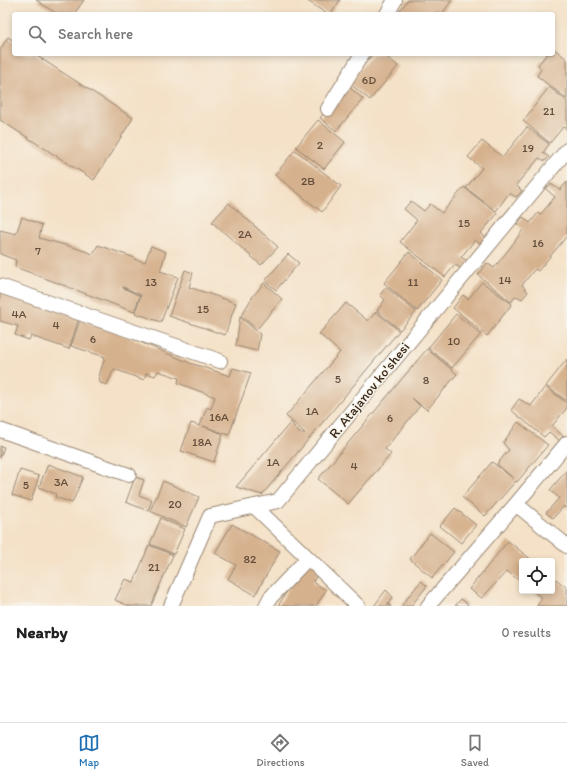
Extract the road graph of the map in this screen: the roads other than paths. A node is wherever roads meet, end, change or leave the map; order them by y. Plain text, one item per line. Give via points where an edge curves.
1 (395, 0) edge
2 (388, 12) edge
3 (361, 56) edge
4 (328, 109) dead end
5 (567, 150) edge
6 (0, 286) edge
7 (220, 361) dead end
8 (0, 430) edge
9 (567, 443) edge
10 (129, 475) dead end
11 (516, 504) junction
12 (254, 506) junction
13 (567, 546) edge
14 (308, 558) junction
15 (171, 606) edge
16 (266, 606) edge
17 (358, 606) edge
18 (428, 606) edge

1 - 2 street
3 - 4 street
5 - 12 street, R. Atajanov ko'shesi via 278,501
6 - 7 street
8 - 10 street
9 - 11 street
11 - 13 street
11 - 18 street
12 - 14 street
12 - 15 street, R. Atajanov ko'shesi via 210,516
14 - 16 street via 270,598
14 - 17 street

